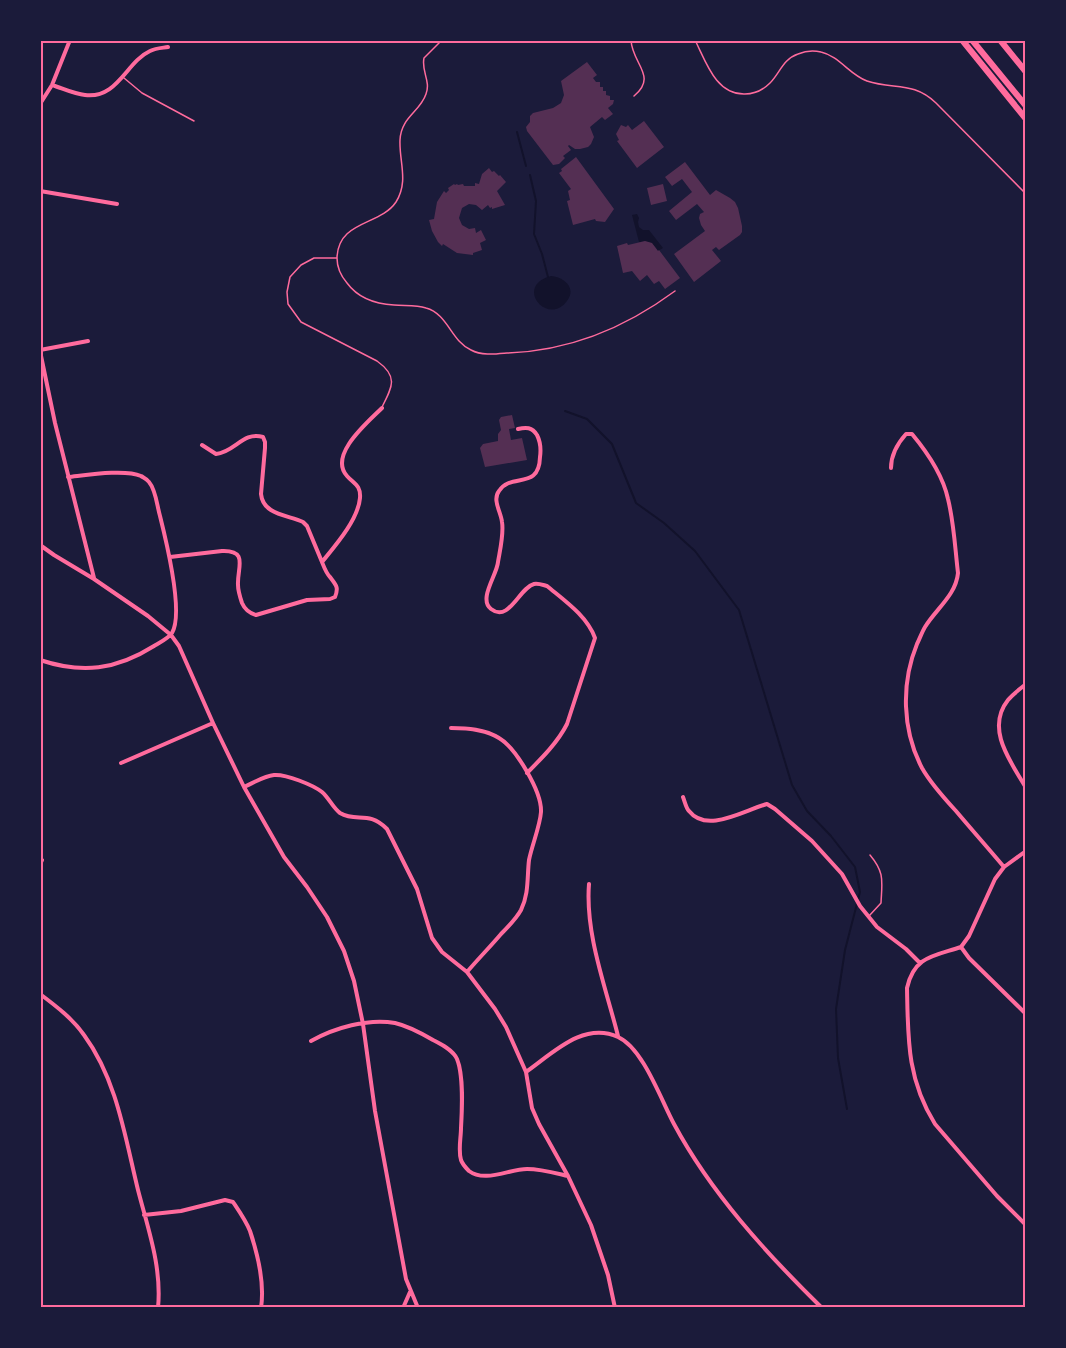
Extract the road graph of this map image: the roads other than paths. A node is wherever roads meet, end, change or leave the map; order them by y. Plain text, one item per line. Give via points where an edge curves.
1 (70, 40) edge
2 (442, 40) edge
3 (631, 40) edge
4 (695, 40) edge
5 (962, 40) edge
6 (972, 40) edge
7 (1000, 40) edge
8 (168, 47) dead end
9 (1026, 72) edge
10 (123, 78) junction
11 (52, 85) junction
12 (634, 96) dead end
13 (40, 104) edge
14 (1026, 106) edge
15 (1026, 118) edge
16 (194, 121) dead end
17 (40, 191) edge
18 (1026, 194) edge
19 (117, 204) dead end
20 (337, 258) junction
21 (675, 291) dead end
22 (88, 340) dead end
23 (40, 350) edge
24 (382, 408) joint
25 (518, 429) dead end
26 (202, 445) dead end
27 (891, 468) dead end
28 (68, 477) junction
29 (40, 545) edge
30 (170, 557) junction
31 (322, 562) junction
32 (94, 579) junction
33 (171, 635) junction
34 (40, 660) edge
35 (1026, 684) edge
36 (213, 723) junction
37 (451, 728) dead end
38 (120, 763) dead end
39 (527, 773) junction
40 (244, 787) junction
41 (1026, 788) edge
42 (683, 797) dead end
43 (1026, 851) edge
44 (870, 855) dead end
45 (1004, 867) junction
46 (589, 884) dead end
47 (868, 916) junction
48 (961, 947) junction
49 (920, 963) junction
50 (467, 972) junction
51 (40, 994) edge
52 (1026, 1014) edge
53 (363, 1024) junction
54 (619, 1037) junction
55 (311, 1041) dead end
56 (526, 1072) junction
57 (568, 1176) junction
58 (144, 1215) junction
59 (1026, 1225) edge
60 (411, 1291) junction
61 (158, 1308) edge
62 (261, 1308) edge
63 (403, 1308) edge
64 (418, 1308) edge
65 (615, 1308) edge
66 (822, 1308) edge

1 - 11 street
2 - 20 lane via 424,58 426,95 401,130 404,181 399,197 390,210 352,230 341,244
3 - 12 lane via 644,81
4 - 18 lane via 716,80 727,90 742,94 764,89 788,58 815,51 829,55 867,81 916,89 929,96
5 - 15 highway
6 - 14 highway
7 - 9 highway
8 - 10 street via 147,52
10 - 11 street via 98,94 85,95
10 - 16 lane via 141,93
11 - 13 street
17 - 19 street
20 - 21 lane via 342,276 363,297 433,311 445,321 459,343 480,353 533,352 576,342 623,325
20 - 24 lane via 314,258 301,265 290,277 288,304 301,322 383,365 392,384
22 - 23 street
23 - 28 street
24 - 31 street via 341,457 342,468 359,488 360,498 351,522
25 - 39 street via 530,428 537,434 539,468 528,480 510,483 498,491 497,506 503,526 487,605 492,610 505,611 526,588 541,584 581,615 595,638 562,734
26 - 31 street via 216,454 250,435 263,437 262,502 272,511 307,526
27 - 45 street via 899,442 906,434 912,434 948,496 958,573 953,590 925,627 909,669 906,713 910,736 922,767 937,789
28 - 30 street via 129,474 149,482
28 - 32 street
29 - 32 street
30 - 31 street via 236,552 241,565 239,595 244,608 256,615 307,600 335,597 338,586
30 - 33 street via 175,623
32 - 33 street
33 - 34 street via 150,649 106,666 81,669
33 - 36 street
35 - 41 street via 1007,701 998,733
36 - 38 street
36 - 40 street
37 - 39 street via 470,728 500,738
39 - 50 street via 536,790 541,814 532,846 526,895 512,922
40 - 50 street via 271,776 287,777 319,790 340,813 380,821 417,889 432,938 442,952
40 - 53 street via 284,857 327,917 344,951
42 - 47 street via 688,810 706,821 719,821 766,804 775,809 842,874
43 - 45 street
44 - 47 lane via 882,874 881,903
45 - 48 street
46 - 54 street via 587,900 595,948
47 - 49 street
48 - 49 street
48 - 52 street
49 - 59 street via 909,976 907,988 911,1066 917,1088 935,1125
50 - 56 street via 506,1026
51 - 58 street via 84,1034 102,1064 115,1096
53 - 55 street via 340,1027
53 - 57 street via 388,1022 413,1029 456,1057 462,1095 459,1148 469,1171 491,1176 530,1169
53 - 60 street via 377,1122
54 - 56 street via 603,1033 575,1037
54 - 66 street via 640,1056 684,1141 726,1202
56 - 57 street via 532,1108
57 - 65 street via 591,1225
58 - 61 street via 157,1264
58 - 62 street via 225,1200 233,1202 249,1230 257,1255
60 - 63 street
60 - 64 street

